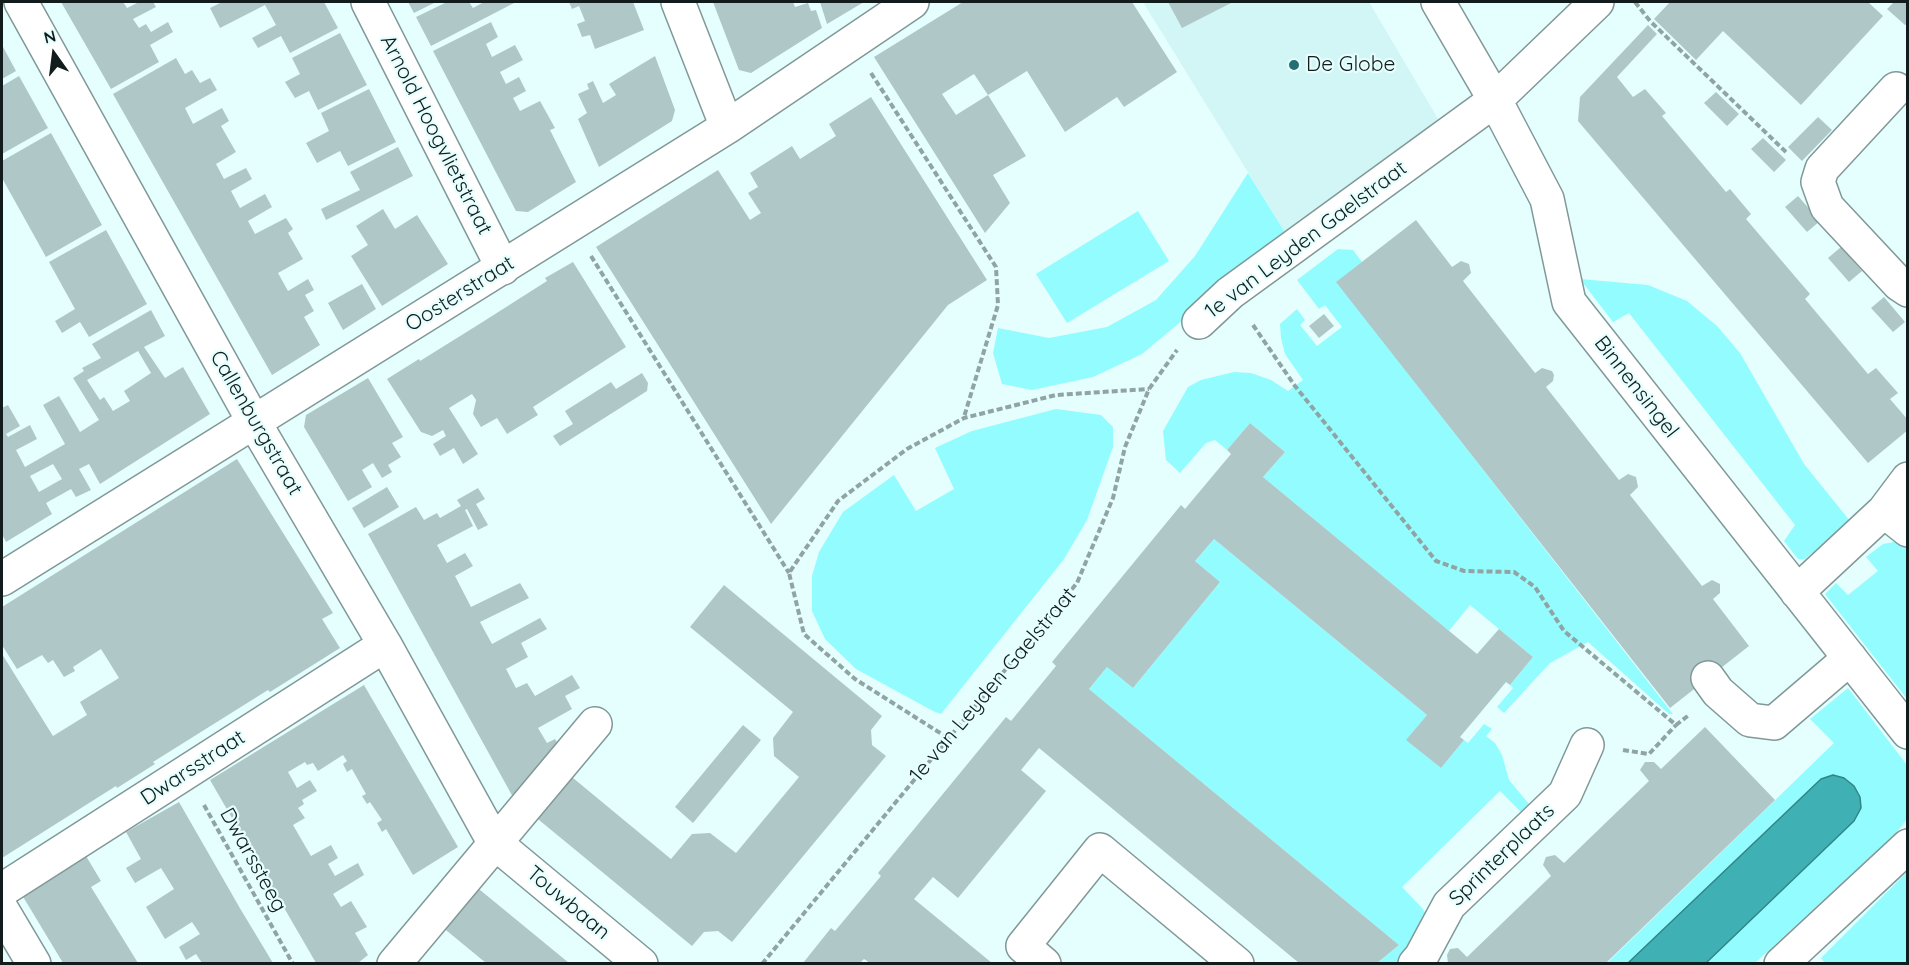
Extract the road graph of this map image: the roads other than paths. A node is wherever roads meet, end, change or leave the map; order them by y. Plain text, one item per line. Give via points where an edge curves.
1 (21, 2) edge
2 (368, 2) edge
3 (678, 2) edge
4 (912, 2) edge
5 (1438, 2) edge
6 (1597, 2) edge
7 (1896, 89) dead end
8 (1495, 100) junction
9 (727, 127) junction
10 (503, 268) junction
11 (1908, 290) edge
12 (1198, 322) road end
13 (254, 422) junction
14 (1908, 479) edge
15 (1896, 520) edge
16 (5, 570) edge
17 (1797, 592) junction
18 (385, 645) junction
19 (1850, 658) junction
20 (1713, 685) road end
21 (595, 724) dead end
22 (1908, 732) edge
23 (1587, 746) road end
24 (494, 842) junction
25 (1908, 846) edge
26 (2, 890) edge
27 (2, 910) edge
28 (34, 963) edge
29 (394, 963) edge
30 (641, 963) edge
31 (1044, 963) edge
32 (1237, 963) edge
33 (1414, 963) edge
34 (1781, 963) edge

1 - 13 street, Callenburgstraat
2 - 10 street, Arnold Hoogvlietstraat
3 - 9 street
4 - 9 street, Oosterstraat
5 - 8 street, Binnensingel
6 - 8 street, 1e van Leyden Gaelstraat
7 - 11 street via 1822,169 1818,182 1827,207
8 - 12 street, 1e van Leyden Gaelstraat via 1230,293
8 - 17 street, Binnensingel via 1547,199 1569,302
9 - 10 street, Oosterstraat
10 - 13 street, Oosterstraat
13 - 16 street, Oosterstraat
13 - 18 street, Callenburgstraat
14 - 15 street
15 - 17 street
17 - 19 street, Binnensingel
18 - 24 street, Callenburgstraat
18 - 26 street, Dwarsstraat
19 - 20 street via 1774,723 1750,720
19 - 22 street, Binnensingel
21 - 24 street
23 - 33 street, Sprinterplaats via 1565,794 1449,906
24 - 29 street
24 - 30 street, Touwbaan
25 - 34 street
27 - 28 street
31 - 32 street via 1023,946 1100,850

